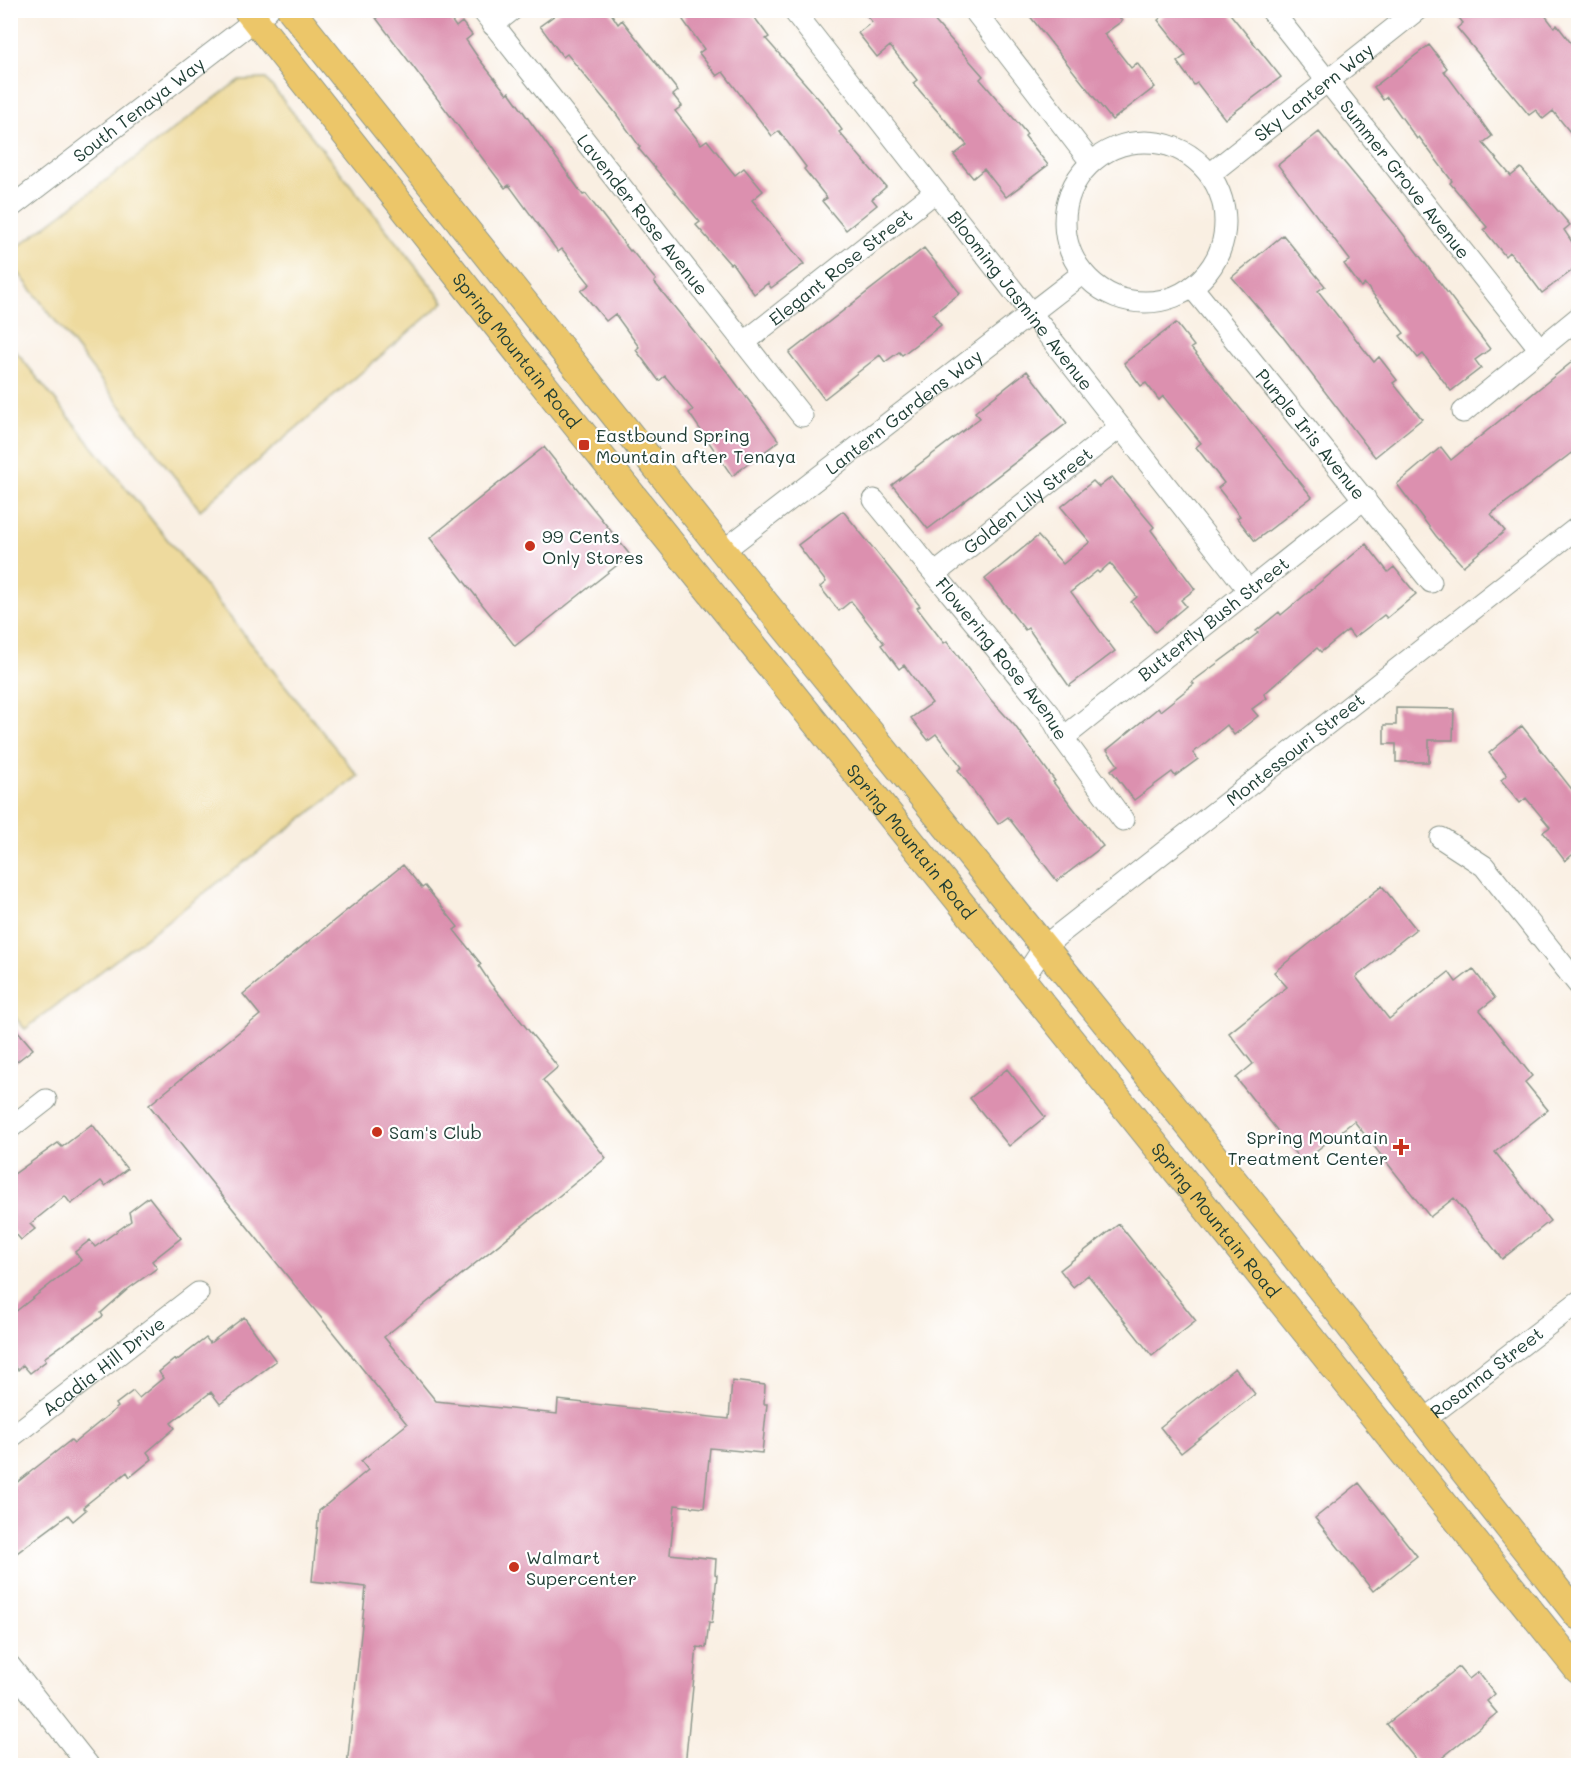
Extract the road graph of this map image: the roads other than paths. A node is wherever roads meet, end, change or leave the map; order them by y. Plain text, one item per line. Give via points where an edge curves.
1 (291, 10) edge
2 (512, 10) edge
3 (793, 10) edge
4 (974, 10) edge
5 (1271, 10) edge
6 (1417, 10) edge
7 (256, 14) edge
8 (487, 18) edge
9 (1327, 81) junction
10 (1091, 162) junction
11 (1210, 174) junction
12 (935, 192) junction
13 (10, 208) edge
14 (1083, 273) junction
15 (1192, 287) junction
16 (1030, 314) junction
17 (1578, 318) edge
18 (746, 341) junction
19 (1539, 349) junction
20 (551, 394) junction
21 (1463, 412) dead end
22 (802, 416) dead end
23 (1120, 427) junction
24 (1365, 498) junction
25 (874, 500) dead end
26 (1578, 527) edge
27 (723, 551) junction
28 (692, 568) junction
29 (936, 573) junction
30 (1431, 582) dead end
31 (1249, 591) junction
32 (828, 679) junction
33 (1063, 738) junction
34 (1123, 820) dead end
35 (1441, 838) dead end
36 (1044, 947) junction
37 (1023, 979) junction
38 (1578, 984) edge
39 (46, 1100) dead end
40 (10, 1128) edge
41 (198, 1293) dead end
42 (1578, 1302) edge
43 (1374, 1416) junction
44 (1423, 1421) junction
45 (14, 1429) edge
46 (1548, 1578) junction
47 (1578, 1616) edge
48 (10, 1666) edge
49 (1578, 1670) edge
50 (89, 1766) edge

1 - 27 main road, Spring Mountain Road
2 - 8 street
3 - 12 street, Blooming Jasmine Avenue
4 - 10 street
5 - 9 street, Summer Grove Avenue
6 - 9 street, Sky Lantern Way
7 - 13 street, South Tenaya Way
7 - 20 main road, Spring Mountain Road
8 - 18 street, Lavender Rose Avenue
9 - 11 street, Sky Lantern Way
9 - 19 street, Summer Grove Avenue
10 - 11 street via 1114,147 1139,141 1166,144 1190,155
10 - 14 street via 1075,181 1066,204 1070,252
11 - 15 street via 1225,222 1221,247 1210,269
12 - 16 street, Blooming Jasmine Avenue
12 - 18 street, Elegant Rose Street
14 - 15 street via 1123,299 1147,302 1171,298
14 - 16 street, Lantern Gardens Way
15 - 24 street, Purple Iris Avenue
16 - 23 street, Blooming Jasmine Avenue
16 - 27 street, Lantern Gardens Way
17 - 19 street
18 - 22 street, Lavender Rose Avenue
19 - 21 street
20 - 27 main road via 620,454 699,546
20 - 28 main road, Spring Mountain Road
23 - 29 street, Golden Lily Street
23 - 31 street, Blooming Jasmine Avenue
24 - 30 street, Purple Iris Avenue
24 - 31 street, Butterfly Bush Street
25 - 29 street, Flowering Rose Avenue
26 - 36 street, Montessouri Street
27 - 32 main road, Spring Mountain Road
28 - 32 main road via 720,579
28 - 37 main road, Spring Mountain Road
29 - 33 street, Flowering Rose Avenue via 1049,712
31 - 33 street, Butterfly Bush Street
32 - 36 main road, Spring Mountain Road
33 - 34 street, Flowering Rose Avenue
35 - 38 street via 1484,866
36 - 37 street, Montessouri Street
36 - 44 main road, Spring Mountain Road
37 - 43 main road, Spring Mountain Road
39 - 40 street
41 - 45 street, Acadia Hill Drive
42 - 44 street, Rosanna Street
43 - 46 main road via 1391,1417 1399,1424 1509,1556 1532,1575
43 - 49 main road, Spring Mountain Road
44 - 46 main road, Spring Mountain Road
46 - 47 main road, Spring Mountain Road
48 - 50 street

